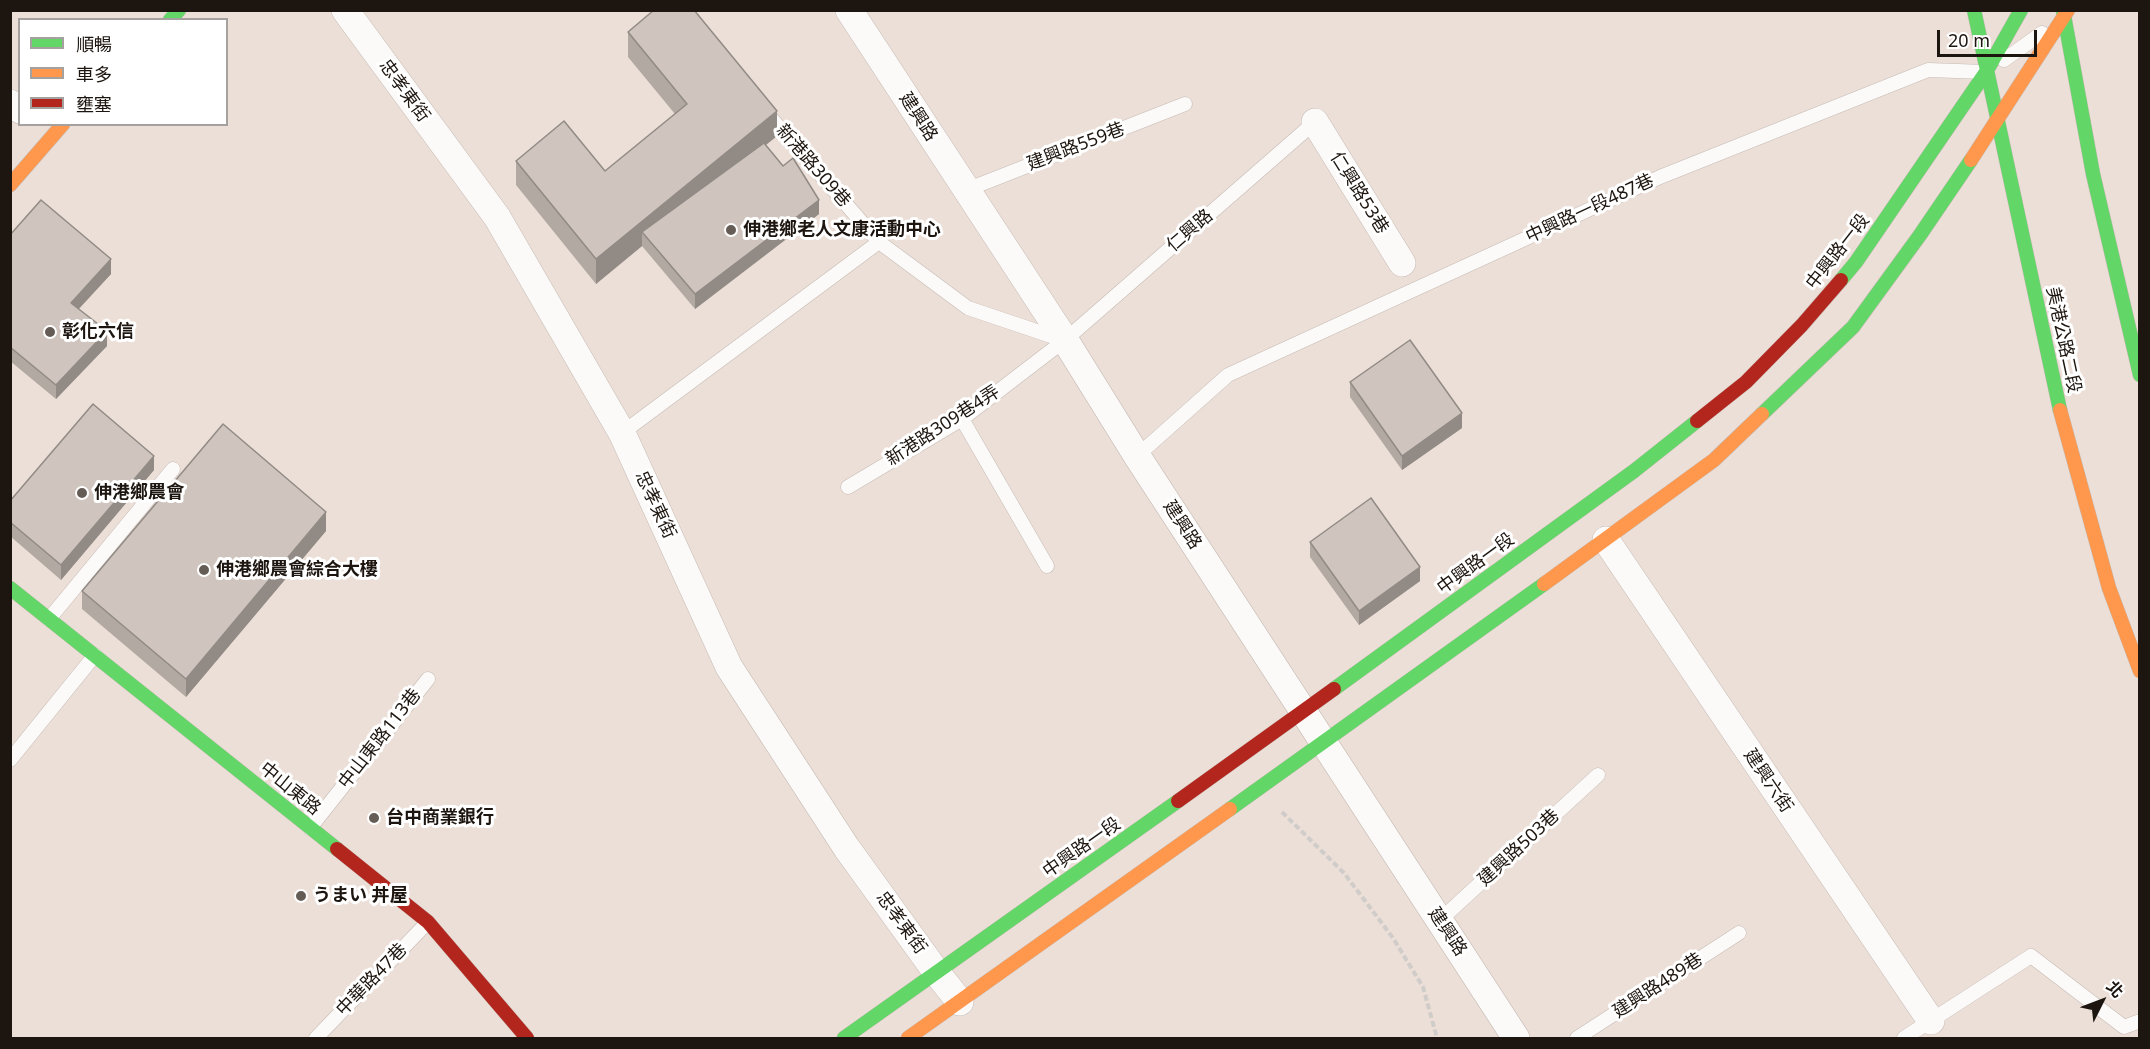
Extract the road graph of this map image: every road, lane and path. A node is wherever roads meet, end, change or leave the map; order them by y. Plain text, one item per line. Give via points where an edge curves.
1 (345, 10) edge
2 (849, 10) edge
3 (1974, 10) edge
4 (2021, 10) edge
5 (2078, 10) edge
6 (2065, 12) edge
7 (1986, 72) junction
8 (755, 99) edge
9 (1185, 104) dead end
10 (1315, 122) joint
11 (1997, 122) junction
12 (51, 128) edge
13 (10, 185) edge
14 (966, 190) junction
15 (879, 242) junction
16 (1402, 263) dead end
17 (1065, 340) junction
18 (2139, 375) edge
19 (962, 419) junction
20 (622, 433) junction
21 (1137, 456) junction
22 (173, 469) dead end
23 (848, 487) dead end
24 (1606, 540) junction
25 (1047, 566) dead end
26 (10, 588) edge
27 (49, 619) junction
28 (94, 655) junction
29 (2139, 671) edge
30 (428, 679) dead end
31 (1303, 712) junction
32 (1324, 742) junction
33 (10, 760) edge
34 (1598, 775) dead end
35 (1257, 788) junction
36 (310, 828) junction
37 (1439, 921) junction
38 (428, 922) junction
39 (1739, 933) dead end
40 (937, 973) junction
41 (960, 1002) junction
42 (1931, 1021) junction
43 (2139, 1021) edge
44 (316, 1038) edge
45 (527, 1038) edge
46 (844, 1038) edge
47 (908, 1038) edge
48 (1437, 1038) edge
49 (1516, 1038) edge
50 (1577, 1038) edge
51 (1904, 1038) edge

1 - 20 street, 忠孝東街 via 497,218
2 - 14 street, 建興路
3 - 7 main road, 美港公路二段
4 - 7 main road, 中興路一段
5 - 6 lane
6 - 7 lane
6 - 11 main road
6 - 18 main road via 2093,174
7 - 11 main road, 美港公路二段
7 - 21 lane, 中興路一段487巷 via 1928,70 1649,182 1228,375
7 - 31 main road, 中興路一段 via 1856,262 1746,382 1634,471
8 - 15 lane, 新港路309巷
9 - 14 lane, 建興路559巷
10 - 16 street, 仁興路53巷
10 - 17 lane, 仁興路
11 - 24 main road via 1853,327 1714,460
11 - 29 main road, 美港公路二段 via 2056,395 2109,588
12 - 13 main road
14 - 17 street, 建興路
15 - 17 lane, 新港路309巷 via 968,308
15 - 20 lane
17 - 19 lane, 新港路309巷4弄
17 - 21 street, 建興路
19 - 23 lane, 新港路309巷4弄
19 - 25 lane
20 - 40 street, 忠孝東街 via 729,667 846,847
21 - 31 street, 建興路
22 - 27 lane
24 - 32 main road
24 - 42 street, 建興六街
26 - 27 main road, 中山東路
27 - 28 main road, 中山東路
28 - 33 lane
28 - 36 main road, 中山東路
30 - 36 lane, 中山東路113巷
31 - 32 street, 建興路
31 - 40 main road, 中興路一段
32 - 35 main road
32 - 37 street, 建興路
34 - 37 lane, 建興路503巷
35 - 41 main road
35 - 48 path via 1344,873 1393,938 1423,987
36 - 38 main road, 中山東路
37 - 49 street, 建興路
38 - 44 lane, 中華路47巷
38 - 45 main road, 中山東路
39 - 50 lane, 建興路489巷
40 - 41 street, 忠孝東街
40 - 46 main road, 中興路一段
41 - 47 main road
42 - 43 lane via 2031,956 2124,1027
42 - 51 lane

